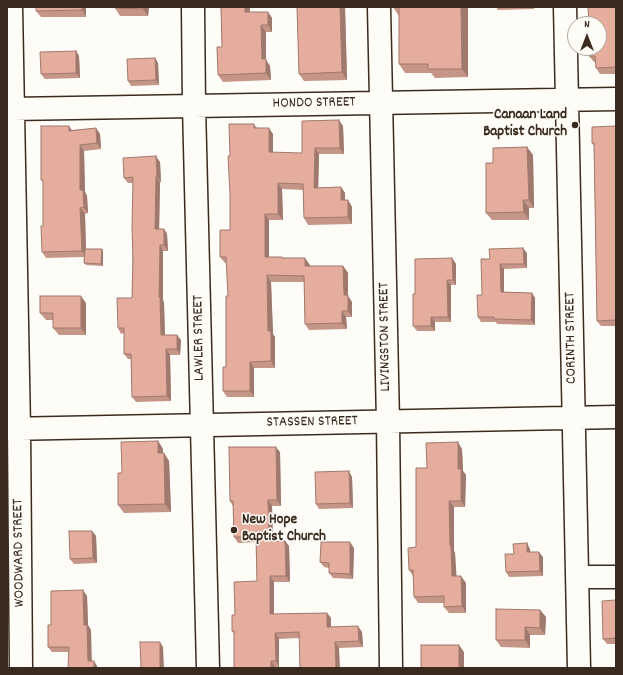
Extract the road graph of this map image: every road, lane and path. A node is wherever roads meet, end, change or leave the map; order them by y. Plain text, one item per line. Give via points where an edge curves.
1 (11, 7) edge
2 (193, 7) edge
3 (379, 7) edge
4 (566, 7) edge
5 (616, 98) edge
6 (568, 99) junction
7 (381, 102) junction
8 (194, 106) junction
9 (12, 109) junction
10 (616, 417) edge
11 (574, 418) junction
12 (388, 422) junction
13 (202, 425) junction
14 (13, 429) edge
15 (616, 576) edge
16 (578, 577) junction
17 (21, 668) edge
18 (208, 668) edge
19 (391, 668) edge
20 (579, 668) edge

1 - 9 street, WOODWARD STREET
2 - 8 street, LAWLER STREET
3 - 7 street, LIVINGSTON STREET
4 - 6 street, CORINTH STREET
5 - 6 street, HONDO STREET
6 - 7 street, HONDO STREET
6 - 11 street, CORINTH STREET
7 - 8 street, HONDO STREET
7 - 12 street, LIVINGSTON STREET
8 - 9 street, HONDO STREET
8 - 13 street, LAWLER STREET
9 - 14 street, WOODWARD STREET
10 - 11 street, STASSEN STREET
11 - 12 street, STASSEN STREET
11 - 16 street, CORINTH STREET
12 - 13 street, STASSEN STREET
12 - 19 street, LIVINGSTON STREET
13 - 14 street, STASSEN STREET
13 - 18 street, LAWLER STREET
14 - 17 street, WOODWARD STREET
15 - 16 street
16 - 20 street, CORINTH STREET

